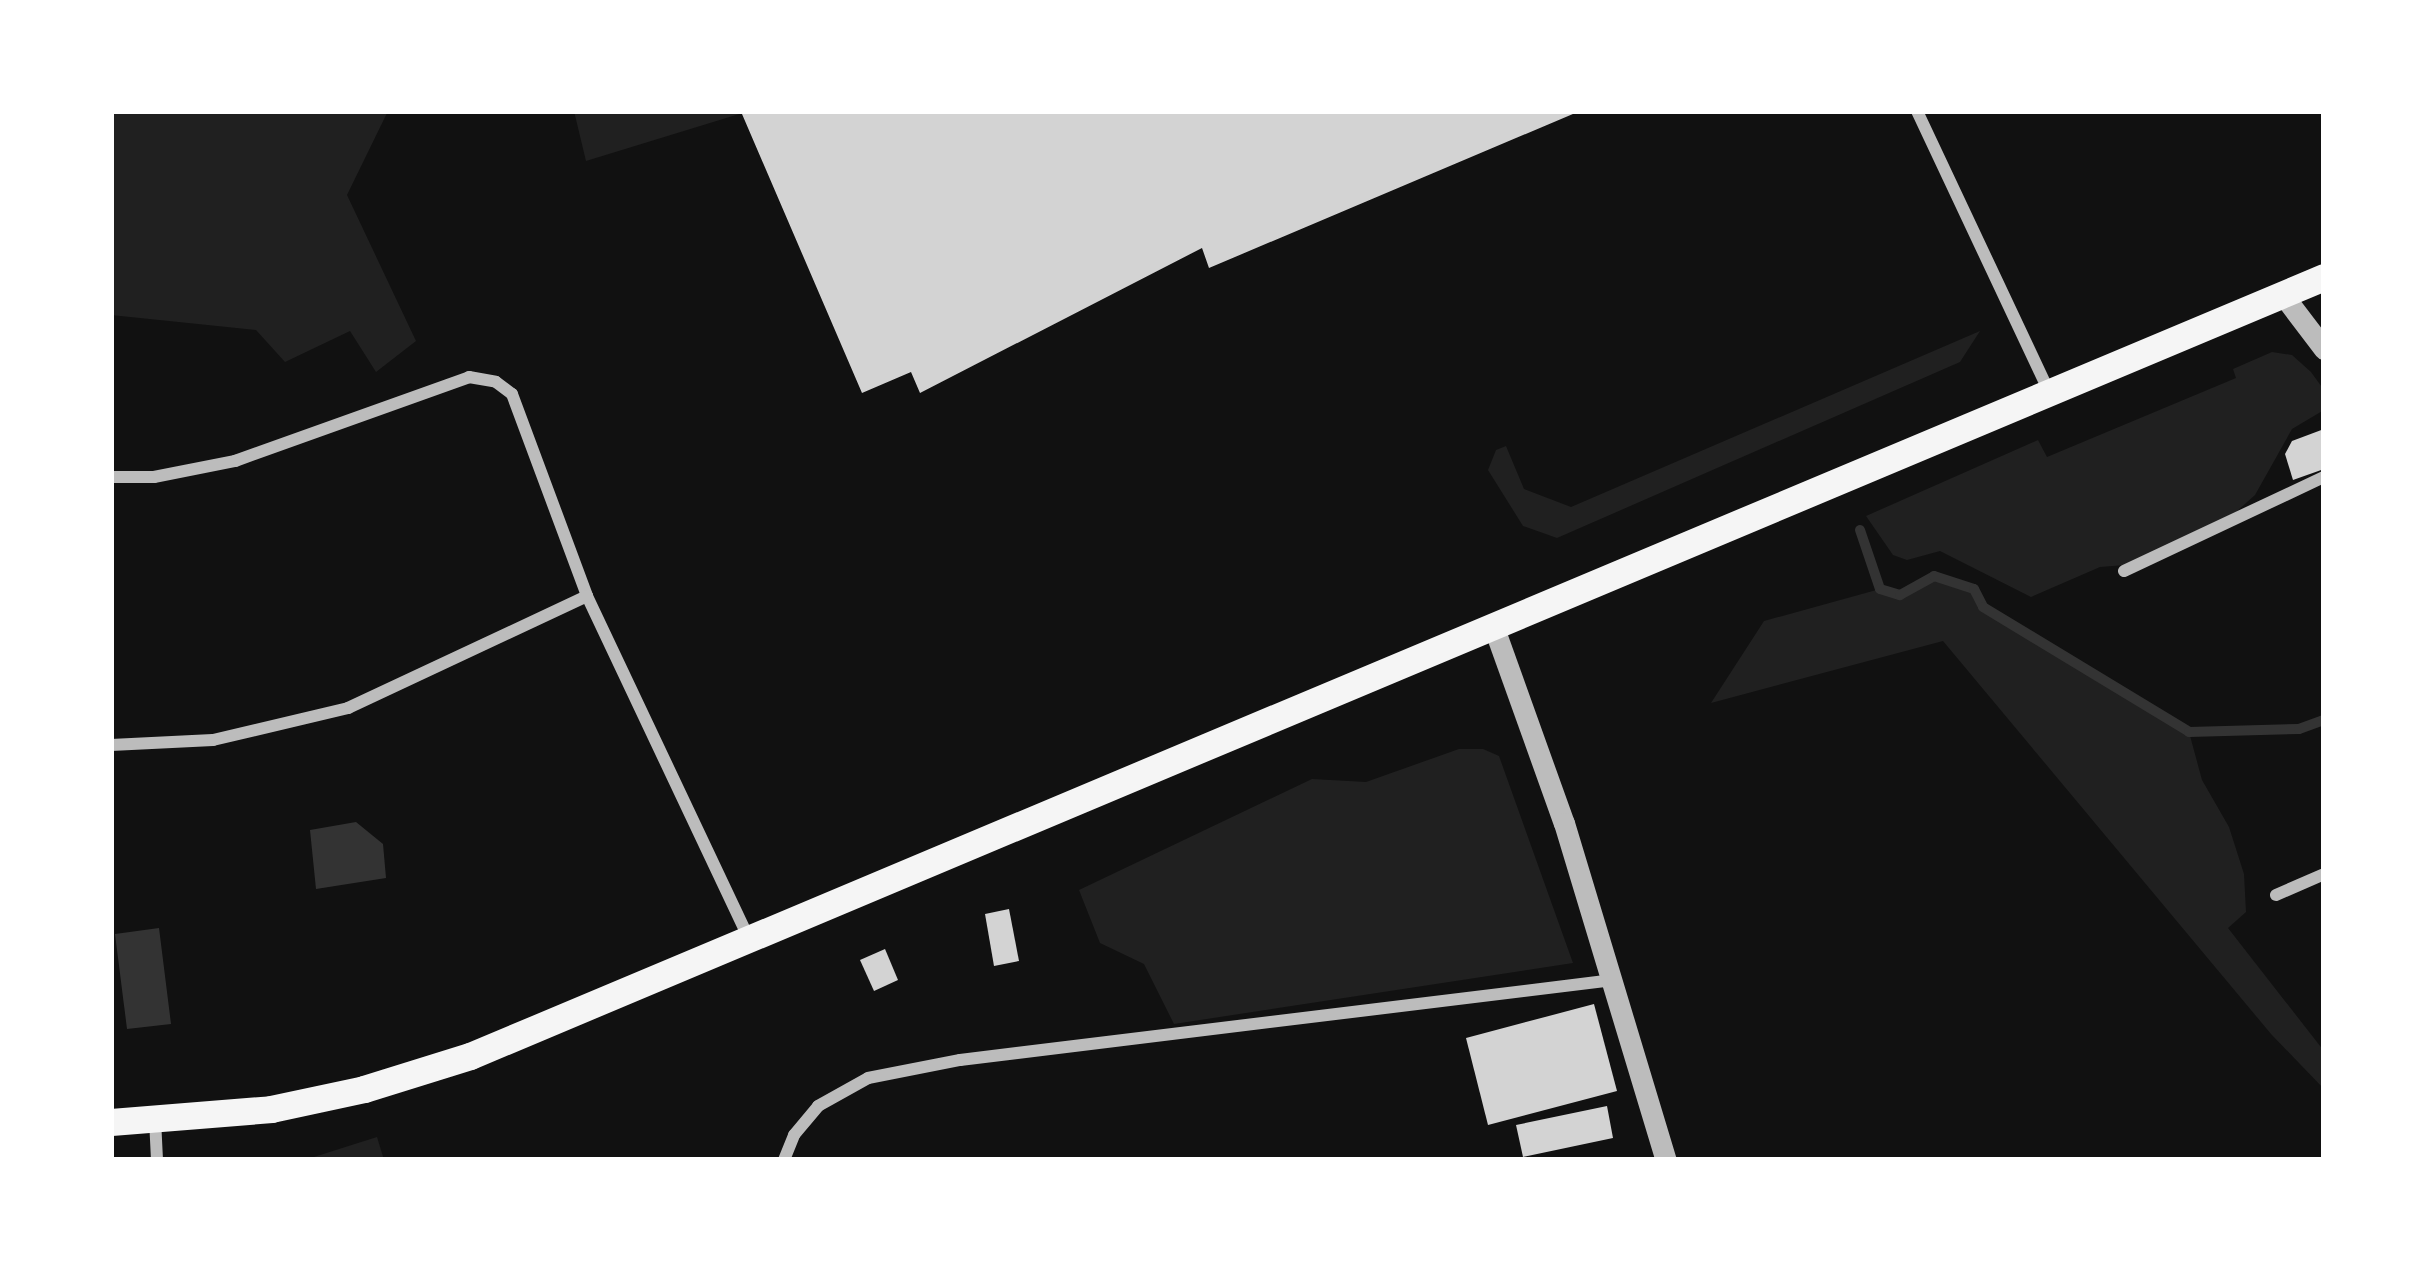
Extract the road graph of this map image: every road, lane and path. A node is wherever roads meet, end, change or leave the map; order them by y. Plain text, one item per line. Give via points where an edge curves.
1 (1917, 111) edge
2 (2324, 277) edge
3 (2283, 295) junction
4 (2324, 349) edge
5 (2049, 393) junction
6 (111, 477) edge
7 (2324, 477) edge
8 (2124, 572) dead end
9 (587, 596) junction
10 (1494, 628) junction
11 (111, 745) edge
12 (2324, 874) edge
13 (2276, 896) dead end
14 (748, 938) junction
15 (1614, 980) junction
16 (155, 1119) junction
17 (111, 1122) edge
18 (157, 1160) edge
19 (784, 1160) edge
20 (1666, 1160) edge

1 - 5 street
2 - 3 main road
3 - 4 street
3 - 5 main road
5 - 10 main road
6 - 9 street via 235,461 469,377 496,382 512,394
7 - 8 street
9 - 11 street via 348,708 213,740
9 - 14 street
10 - 14 main road
10 - 15 street
12 - 13 street
14 - 16 main road via 470,1056 364,1089 271,1109
15 - 19 street via 868,1078 818,1106
15 - 20 street
16 - 17 main road
16 - 18 street

